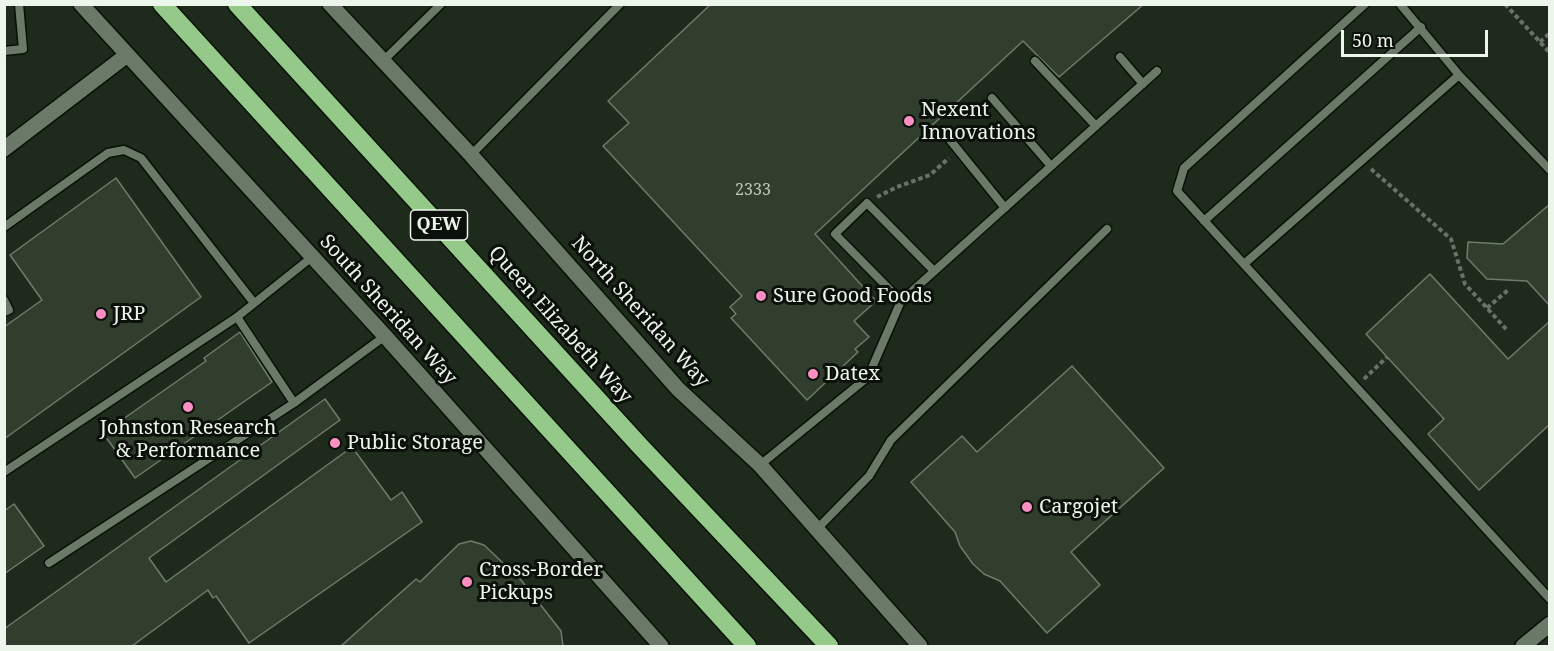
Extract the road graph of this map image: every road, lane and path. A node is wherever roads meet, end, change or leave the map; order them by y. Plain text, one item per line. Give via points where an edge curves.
1 (19, 4) edge
2 (81, 4) edge
3 (162, 4) edge
4 (237, 4) edge
5 (330, 4) edge
6 (441, 4) edge
7 (620, 4) edge
8 (1365, 4) edge
9 (1400, 4) edge
10 (1505, 4) edge
11 (1421, 27) junction
12 (1550, 33) edge
13 (1540, 42) junction
14 (4, 51) edge
15 (1550, 53) edge
16 (126, 55) junction
17 (1120, 57) dead end
18 (384, 60) junction
19 (1035, 61) dead end
20 (1157, 71) dead end
21 (1459, 75) junction
22 (1143, 84) junction
23 (992, 98) dead end
24 (1096, 126) junction
25 (946, 135) dead end
26 (4, 149) edge
27 (958, 149) junction
28 (471, 155) junction
29 (1362, 161) junction
30 (1051, 166) junction
31 (1550, 170) edge
32 (867, 203) junction
33 (1005, 208) junction
34 (1204, 221) junction
35 (4, 227) edge
36 (1107, 229) dead end
37 (312, 256) junction
38 (1244, 264) junction
39 (934, 271) junction
40 (1508, 290) dead end
41 (4, 300) edge
42 (901, 301) junction
43 (254, 303) junction
44 (1487, 308) junction
45 (4, 312) edge
46 (237, 317) junction
47 (1507, 330) dead end
48 (385, 336) junction
49 (1387, 357) dead end
50 (1356, 387) junction
51 (294, 403) junction
52 (760, 465) junction
53 (4, 472) edge
54 (815, 531) junction
55 (49, 563) dead end
56 (1550, 599) edge
57 (1550, 624) edge
58 (661, 646) edge
59 (747, 646) edge
60 (829, 646) edge
61 (920, 646) edge
62 (1523, 646) edge

1 - 14 lane via 23,49
2 - 16 street, South Sheridan Way
3 - 59 highway, QEW
4 - 60 highway, Queen Elizabeth Way / QEW via 640,446
5 - 18 street, North Sheridan Way
6 - 18 lane
7 - 28 lane
8 - 34 lane via 1184,168 1178,191
9 - 11 lane
10 - 13 path
11 - 21 lane
11 - 34 lane
12 - 13 path
13 - 15 path
16 - 26 street
16 - 37 street, South Sheridan Way
17 - 22 lane
18 - 28 street, North Sheridan Way
19 - 24 lane
20 - 22 lane
21 - 29 lane
21 - 31 lane
22 - 24 lane
23 - 30 lane
24 - 30 lane
25 - 27 lane
27 - 32 path via 930,175
27 - 33 lane
28 - 52 street, North Sheridan Way via 678,389
29 - 38 lane
29 - 44 path via 1451,239 1465,284
30 - 33 lane
32 - 39 lane
32 - 42 lane via 835,234
33 - 39 lane
34 - 38 lane
35 - 43 lane via 108,153 124,150 141,158
36 - 54 lane via 891,440 869,476
37 - 43 lane
37 - 48 street, South Sheridan Way
38 - 50 lane
39 - 42 lane
40 - 44 path
41 - 45 lane via 9,310
42 - 52 lane via 867,377
43 - 46 lane
44 - 47 path
46 - 51 lane
46 - 53 lane
48 - 51 lane
48 - 58 street, South Sheridan Way
49 - 50 path
50 - 56 lane
51 - 55 lane
52 - 54 street, North Sheridan Way
54 - 61 street, North Sheridan Way
57 - 62 street

